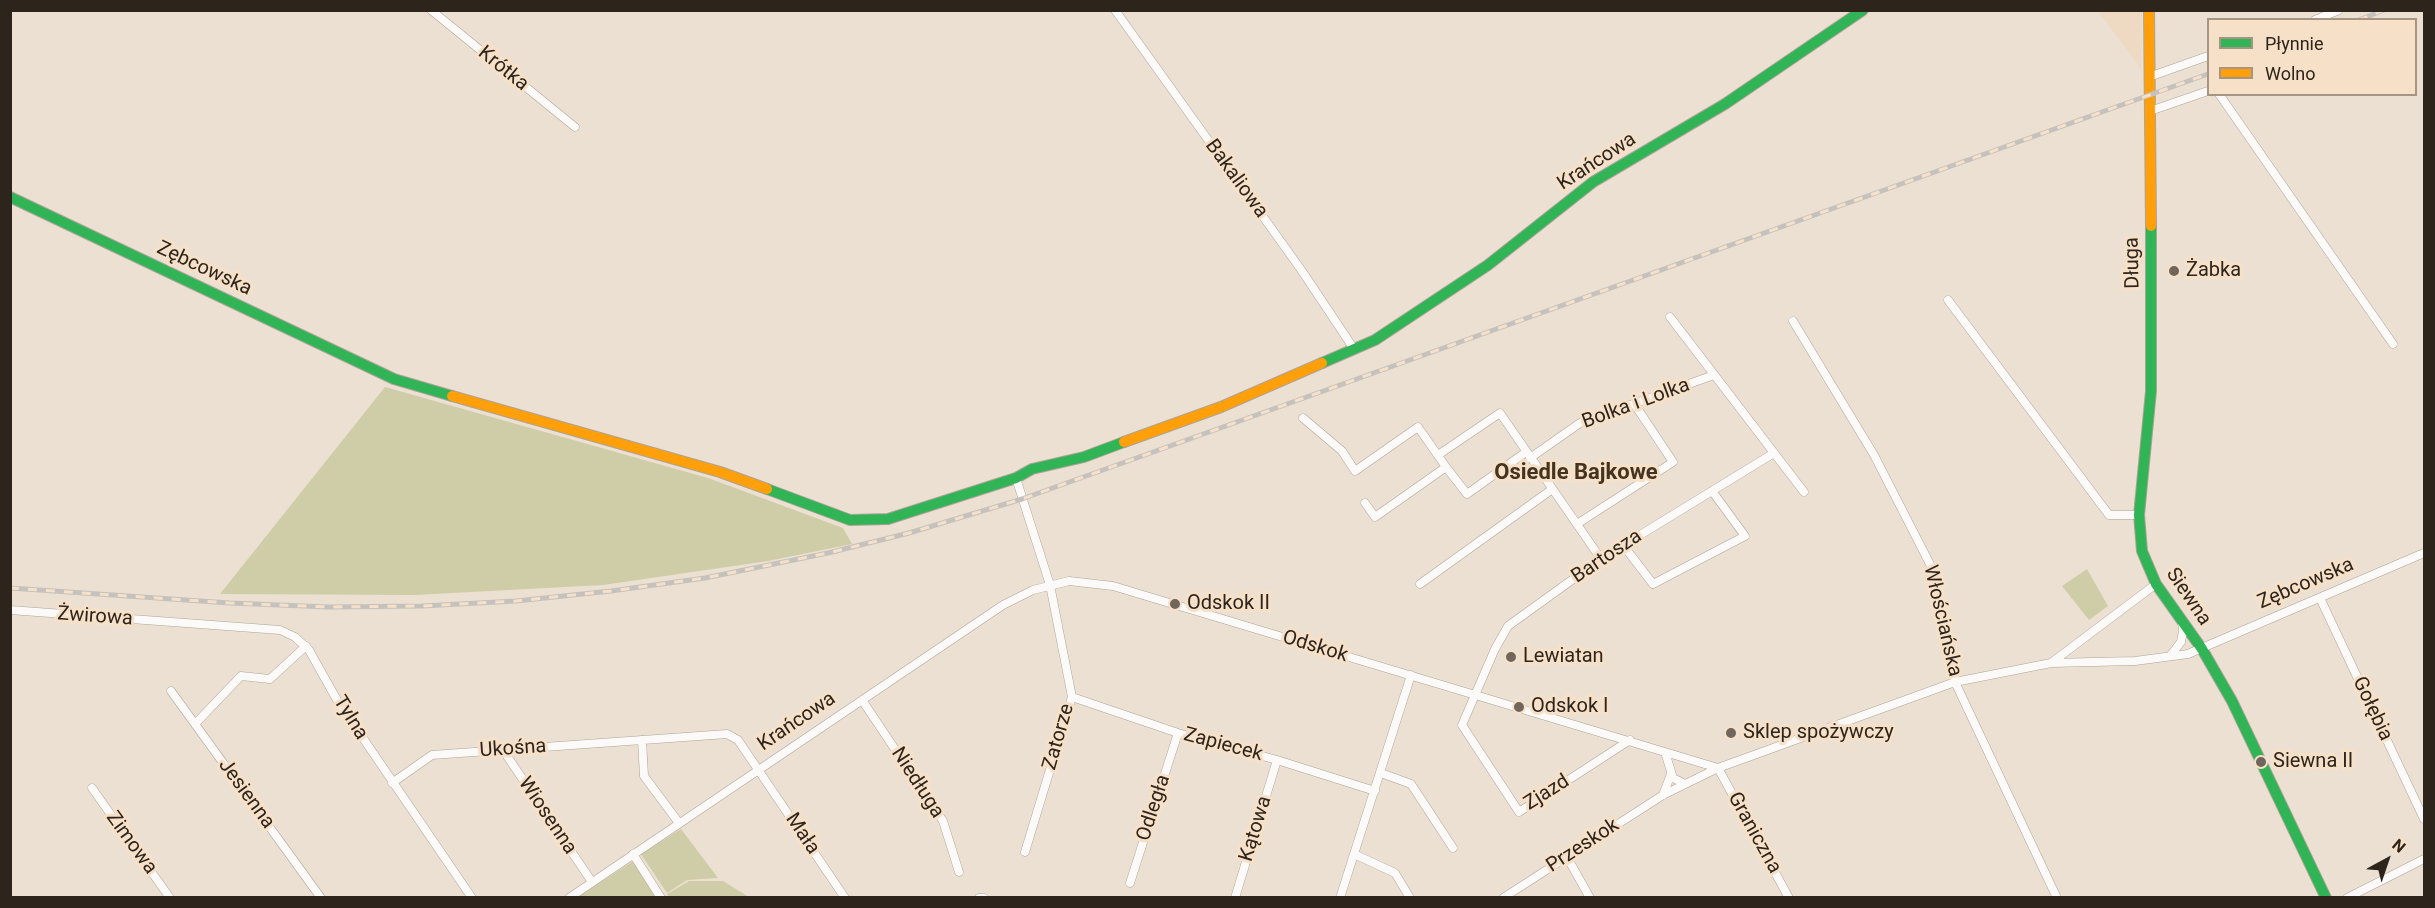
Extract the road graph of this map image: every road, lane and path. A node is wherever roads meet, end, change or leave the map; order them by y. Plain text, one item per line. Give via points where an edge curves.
1 (431, 10) edge
2 (1115, 10) edge
3 (1863, 10) edge
4 (2149, 10) edge
5 (2340, 10) edge
6 (2320, 18) edge
7 (2207, 56) edge
8 (2149, 77) junction
9 (2207, 91) edge
10 (2220, 96) edge
11 (2150, 111) junction
12 (575, 127) dead end
13 (10, 197) edge
14 (1948, 300) dead end
15 (1670, 317) dead end
16 (1793, 321) dead end
17 (2393, 344) dead end
18 (1354, 349) junction
19 (1714, 375) junction
20 (1635, 405) junction
21 (1303, 418) dead end
22 (1774, 453) junction
23 (1438, 455) junction
24 (1528, 455) junction
25 (1446, 467) junction
26 (1016, 478) junction
27 (1551, 490) junction
28 (1712, 491) junction
29 (1804, 492) dead end
30 (1365, 503) dead end
31 (2139, 515) junction
32 (1577, 524) junction
33 (1623, 545) junction
34 (2424, 553) edge
35 (1601, 559) junction
36 (1420, 584) dead end
37 (2156, 584) junction
38 (1050, 585) junction
39 (2320, 598) junction
40 (10, 610) edge
41 (179, 622) joint
42 (2182, 622) junction
43 (306, 646) junction
44 (2202, 649) junction
45 (2169, 657) junction
46 (2050, 663) junction
47 (1411, 675) junction
48 (1955, 682) junction
49 (171, 691) dead end
50 (1476, 694) junction
51 (1072, 697) junction
52 (862, 700) junction
53 (195, 724) junction
54 (1178, 733) junction
55 (642, 740) junction
56 (1630, 740) junction
57 (503, 750) junction
58 (1665, 752) junction
59 (1688, 758) junction
60 (1277, 760) junction
61 (1718, 768) junction
62 (758, 770) junction
63 (1671, 771) junction
64 (1381, 773) junction
65 (1694, 779) junction
66 (392, 783) junction
67 (1685, 784) junction
68 (92, 788) dead end
69 (1375, 791) junction
70 (1663, 795) junction
71 (2424, 819) edge
72 (679, 823) junction
73 (1453, 848) dead end
74 (1025, 852) dead end
75 (633, 854) junction
76 (1354, 854) junction
77 (1567, 857) junction
78 (2424, 859) edge
79 (959, 872) dead end
80 (592, 882) junction
81 (1130, 883) dead end
82 (170, 897) edge
83 (321, 897) edge
84 (472, 897) edge
85 (569, 897) edge
86 (661, 897) edge
87 (845, 897) edge
88 (979, 897) edge
89 (984, 897) edge
90 (1235, 897) edge
91 (1340, 897) edge
92 (1410, 897) edge
93 (1503, 897) edge
94 (1590, 897) edge
95 (1789, 897) edge
96 (2057, 897) edge
97 (2326, 897) edge
98 (2347, 897) edge

1 - 12 street, Krótka
2 - 18 street, Bakaliowa
3 - 18 street, Krańcowa via 1725,104 1593,182 1488,265 1375,340
4 - 8 street, Długa
5 - 6 street
7 - 8 street
8 - 11 street, Długa
9 - 11 street
10 - 17 street
11 - 31 street, Długa via 2151,391
13 - 26 street, Zębcowska via 382,373 720,472 850,520 888,519
14 - 31 street via 2109,515
15 - 19 street, Bolka i Lolka
16 - 48 street, Włościańska via 1874,454 1934,570
18 - 26 street, Krańcowa via 1221,407 1084,457 1032,469
19 - 20 street, Bolka i Lolka
19 - 22 street, Bolka i Lolka
20 - 24 street, Bolka i Lolka via 1580,423
20 - 32 street via 1673,462
21 - 23 street via 1341,451 1355,471 1418,427
22 - 28 street, Bartosza
22 - 29 street, Bolka i Lolka
23 - 24 street via 1500,413
23 - 25 street
24 - 25 street, Bolka i Lolka via 1467,494
24 - 27 street
25 - 30 street via 1375,517
26 - 38 street
27 - 32 street
27 - 36 street
28 - 33 street, Bartosza
28 - 33 street via 1744,536 1653,584
31 - 37 street, Siewna via 2142,550
32 - 35 street
33 - 35 street, Bartosza
34 - 39 street, Zębcowska
35 - 50 street, Bartosza via 1508,626
37 - 42 street, Siewna
37 - 46 street
38 - 47 street, Odskok via 1085,581 1113,586
38 - 51 street, Zatorze
38 - 52 street, Krańcowa via 1003,605
39 - 44 street, Zębcowska
39 - 71 street, Gołębia
40 - 41 street, Żwirowa
41 - 43 street, Tylna via 280,630
42 - 44 street, Siewna
42 - 45 street via 2181,642
43 - 53 street via 270,679 241,676
43 - 66 street, Tylna
44 - 45 street, Zębcowska
44 - 97 street, Siewna via 2232,701
45 - 46 street, Zębcowska
46 - 48 street, Zębcowska
47 - 50 street, Odskok
47 - 64 street
48 - 61 street, Zębcowska
48 - 96 street, Włościańska
49 - 53 street, Jesienna
50 - 56 street, Odskok
50 - 56 street, Zjazd via 1462,725 1519,812
51 - 54 street, Zapiecek
51 - 74 street, Zatorze
52 - 62 street, Krańcowa
52 - 79 street, Niedługa via 943,821
53 - 83 street, Jesienna
54 - 60 street, Zapiecek
54 - 81 street, Odległa
55 - 57 street, Ukośna
55 - 62 street, Ukośna via 727,734 738,740
55 - 72 street via 644,776
56 - 58 street, Odskok
57 - 66 street, Ukośna via 432,755
57 - 80 street, Wiosenna
58 - 59 street, Odskok
58 - 63 street
59 - 61 street, Odskok
59 - 63 street via 1674,761
59 - 65 street via 1697,767
60 - 69 street, Zapiecek
60 - 90 street, Kątowa
61 - 65 street, Zębcowska
61 - 95 street, Graniczna
62 - 72 street, Krańcowa
62 - 87 street, Mała
63 - 67 street via 1676,781
63 - 70 street
64 - 69 street
64 - 73 street via 1411,784
65 - 67 street
66 - 84 street, Tylna
67 - 70 street, Przeskok
68 - 82 street, Zimowa
69 - 76 street
70 - 77 street, Przeskok
72 - 75 street, Krańcowa
75 - 80 street, Krańcowa
75 - 86 street
76 - 91 street
76 - 92 street via 1395,873
77 - 93 street, Przeskok
77 - 94 street
78 - 98 street
80 - 85 street, Krańcowa
88 - 89 street

